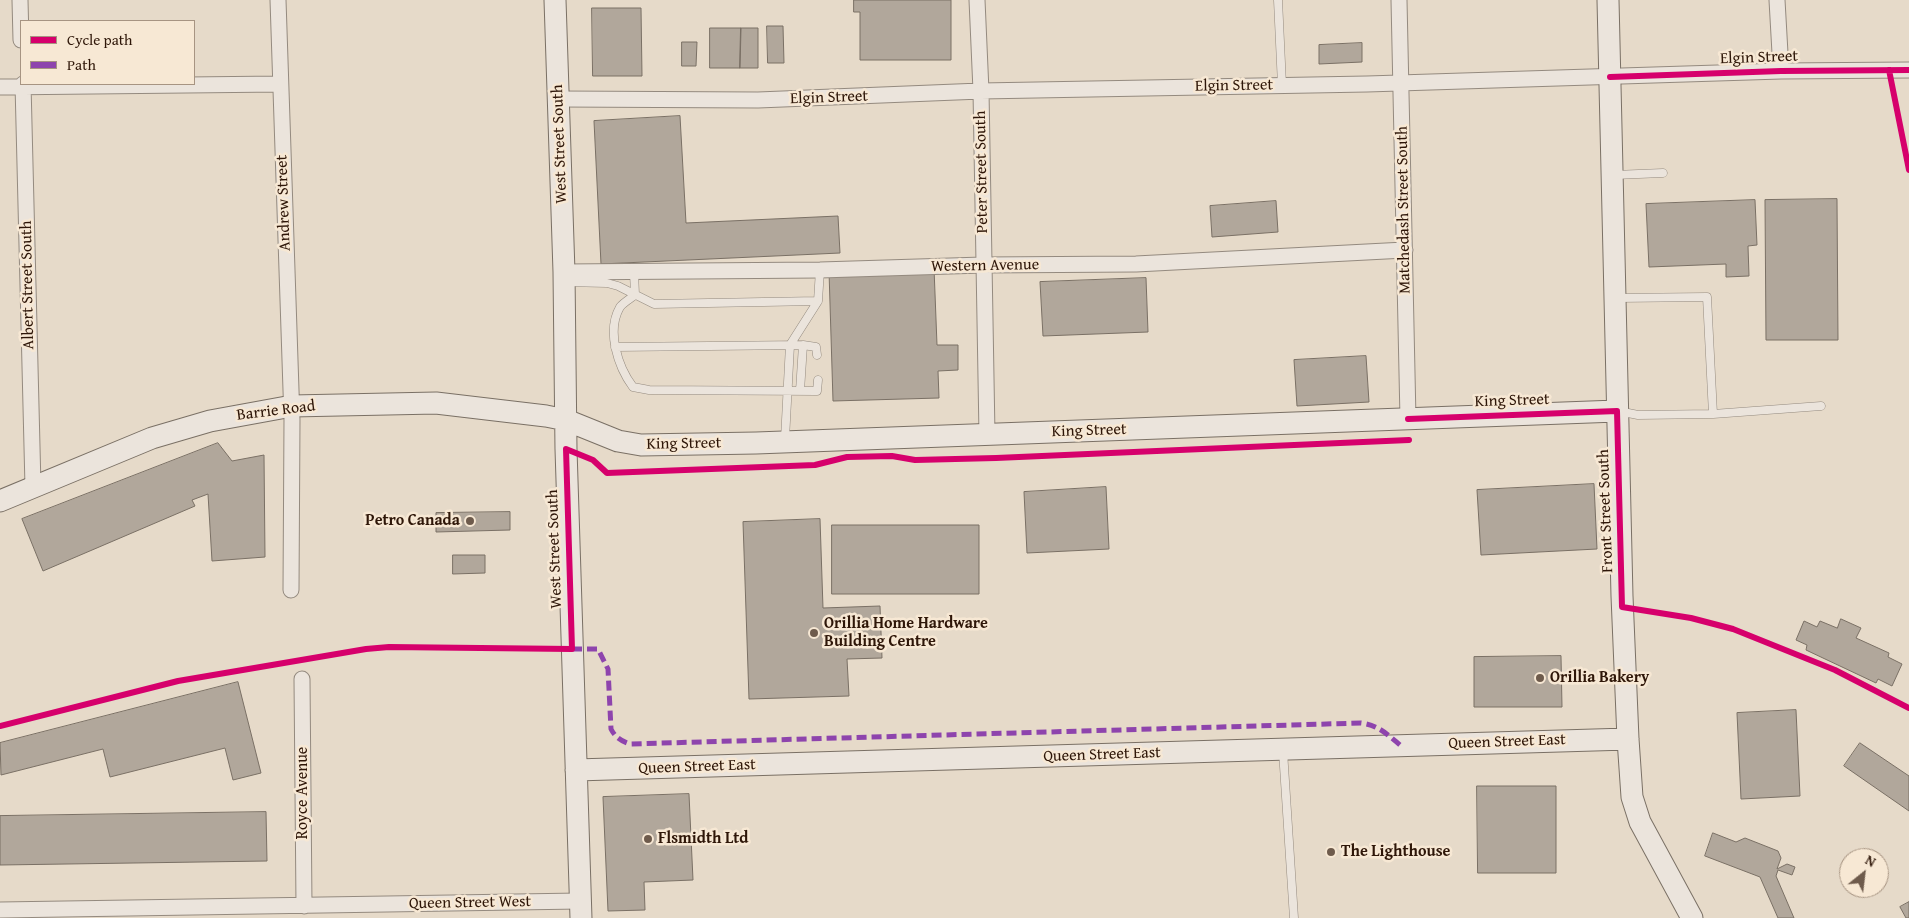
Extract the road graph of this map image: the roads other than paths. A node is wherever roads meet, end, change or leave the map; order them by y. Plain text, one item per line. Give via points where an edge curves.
1 (20, 0) edge
2 (278, 0) edge
3 (555, 0) edge
4 (977, 0) edge
5 (1278, 0) edge
6 (1399, 0) edge
7 (1608, 0) edge
8 (1777, 0) edge
9 (20, 20) edge
10 (1909, 70) edge
11 (1781, 71) junction
12 (1610, 77) junction
13 (1401, 83) junction
14 (195, 84) edge
15 (280, 84) junction
16 (23, 85) edge
17 (1282, 85) junction
18 (0, 87) edge
19 (981, 92) junction
20 (559, 99) junction
21 (1663, 173) dead end
22 (1612, 175) junction
23 (1406, 250) junction
24 (983, 265) junction
25 (820, 270) junction
26 (634, 272) junction
27 (564, 277) junction
28 (635, 295) junction
29 (1614, 298) junction
30 (818, 301) junction
31 (790, 345) junction
32 (803, 345) junction
33 (615, 346) junction
34 (817, 355) dead end
35 (818, 380) dead end
36 (786, 391) junction
37 (800, 391) junction
38 (292, 406) junction
39 (1821, 406) dead end
40 (1616, 411) junction
41 (1713, 414) junction
42 (1408, 419) junction
43 (566, 420) junction
44 (987, 434) junction
45 (785, 441) junction
46 (33, 487) junction
47 (0, 501) edge
48 (291, 590) dead end
49 (302, 679) dead end
50 (1628, 739) junction
51 (1283, 749) junction
52 (576, 770) junction
53 (304, 906) junction
54 (581, 909) edge
55 (0, 910) edge
56 (1294, 918) edge
57 (1692, 918) edge

1 - 9 street
2 - 15 street, Andrew Street
3 - 20 street, West Street South
4 - 19 street, Peter Street South
5 - 17 lane
6 - 13 street, Matchedash Street South
7 - 12 street, Front Street South
8 - 11 street
10 - 11 street, Elgin Street
11 - 12 street, Elgin Street
12 - 13 street, Elgin Street
12 - 22 street, Front Street South
13 - 17 street, Elgin Street
13 - 23 street, Matchedash Street South
14 - 15 street
15 - 38 street, Andrew Street
16 - 18 street
16 - 46 street, Albert Street South
17 - 19 street, Elgin Street
19 - 20 street, Elgin Street via 758,100
19 - 24 street, Peter Street South
20 - 27 street, West Street South
21 - 22 lane
22 - 29 street, Front Street South
23 - 24 street, Western Avenue via 1136,264
23 - 42 street, Matchedash Street South
24 - 25 street, Western Avenue
24 - 44 street, Peter Street South
25 - 26 street, Western Avenue
25 - 30 lane
26 - 27 street, Western Avenue
26 - 28 lane
27 - 28 lane via 607,283
27 - 43 street, West Street South
28 - 30 lane via 654,304
28 - 33 lane via 620,307 614,325
29 - 40 street, Front Street South
29 - 41 lane via 1708,297
30 - 31 lane
31 - 32 lane
31 - 33 lane
31 - 36 lane
32 - 34 lane via 816,347
32 - 37 lane
33 - 36 lane via 625,376 633,387 650,390
35 - 37 lane via 817,391
36 - 37 lane
36 - 45 lane
38 - 43 street, Barrie Road via 436,403
38 - 46 street, Barrie Road via 210,421 152,438
38 - 48 street
39 - 41 lane
40 - 41 lane via 1638,415
40 - 42 street, King Street
40 - 50 street, Front Street South
42 - 44 street, King Street
43 - 45 street, King Street via 618,441 641,445
43 - 52 street, West Street South
44 - 45 street, King Street
46 - 47 street, Barrie Road
49 - 53 street, Royce Avenue
50 - 51 street, Queen Street East
50 - 57 street, Front Street South via 1634,808
51 - 52 street, Queen Street East
51 - 56 lane
52 - 54 street, West Street South
53 - 54 street, Queen Street West
53 - 55 street, Queen Street West

